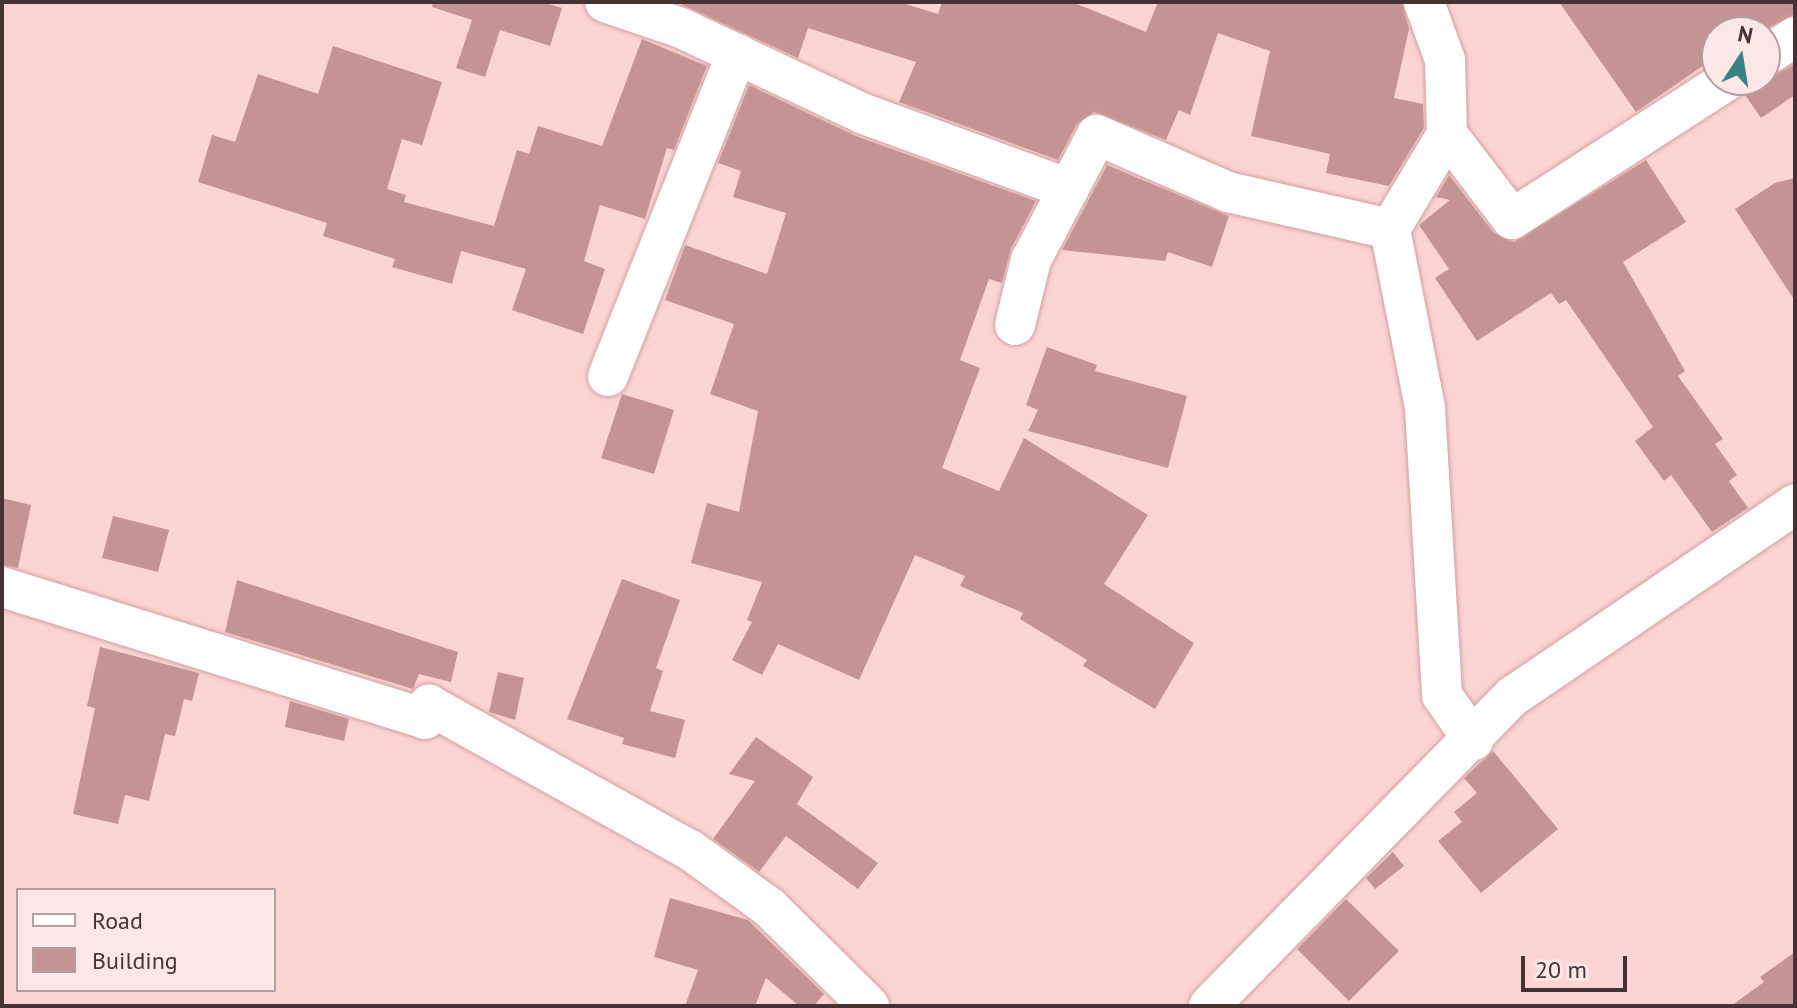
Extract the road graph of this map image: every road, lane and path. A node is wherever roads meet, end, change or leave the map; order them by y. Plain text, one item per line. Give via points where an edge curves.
1 (605, 2) edge
2 (1424, 2) edge
3 (737, 54) junction
4 (1703, 96) edge
5 (1447, 134) junction
6 (1069, 189) junction
7 (1390, 229) junction
8 (1015, 325) dead end
9 (608, 376) dead end
10 (1795, 504) edge
11 (2, 587) edge
12 (1473, 740) junction
13 (869, 1006) edge
14 (1209, 1006) edge

1 - 3 street
2 - 5 street via 1445,60
3 - 6 street via 864,114
3 - 9 street
4 - 5 street via 1512,219
5 - 7 street
6 - 7 street via 1097,135 1228,192
6 - 8 street via 1031,260
7 - 12 street via 1425,408 1442,695
10 - 12 street via 1513,696
11 - 13 street via 425,719 429,705 690,850 770,908
12 - 14 street

